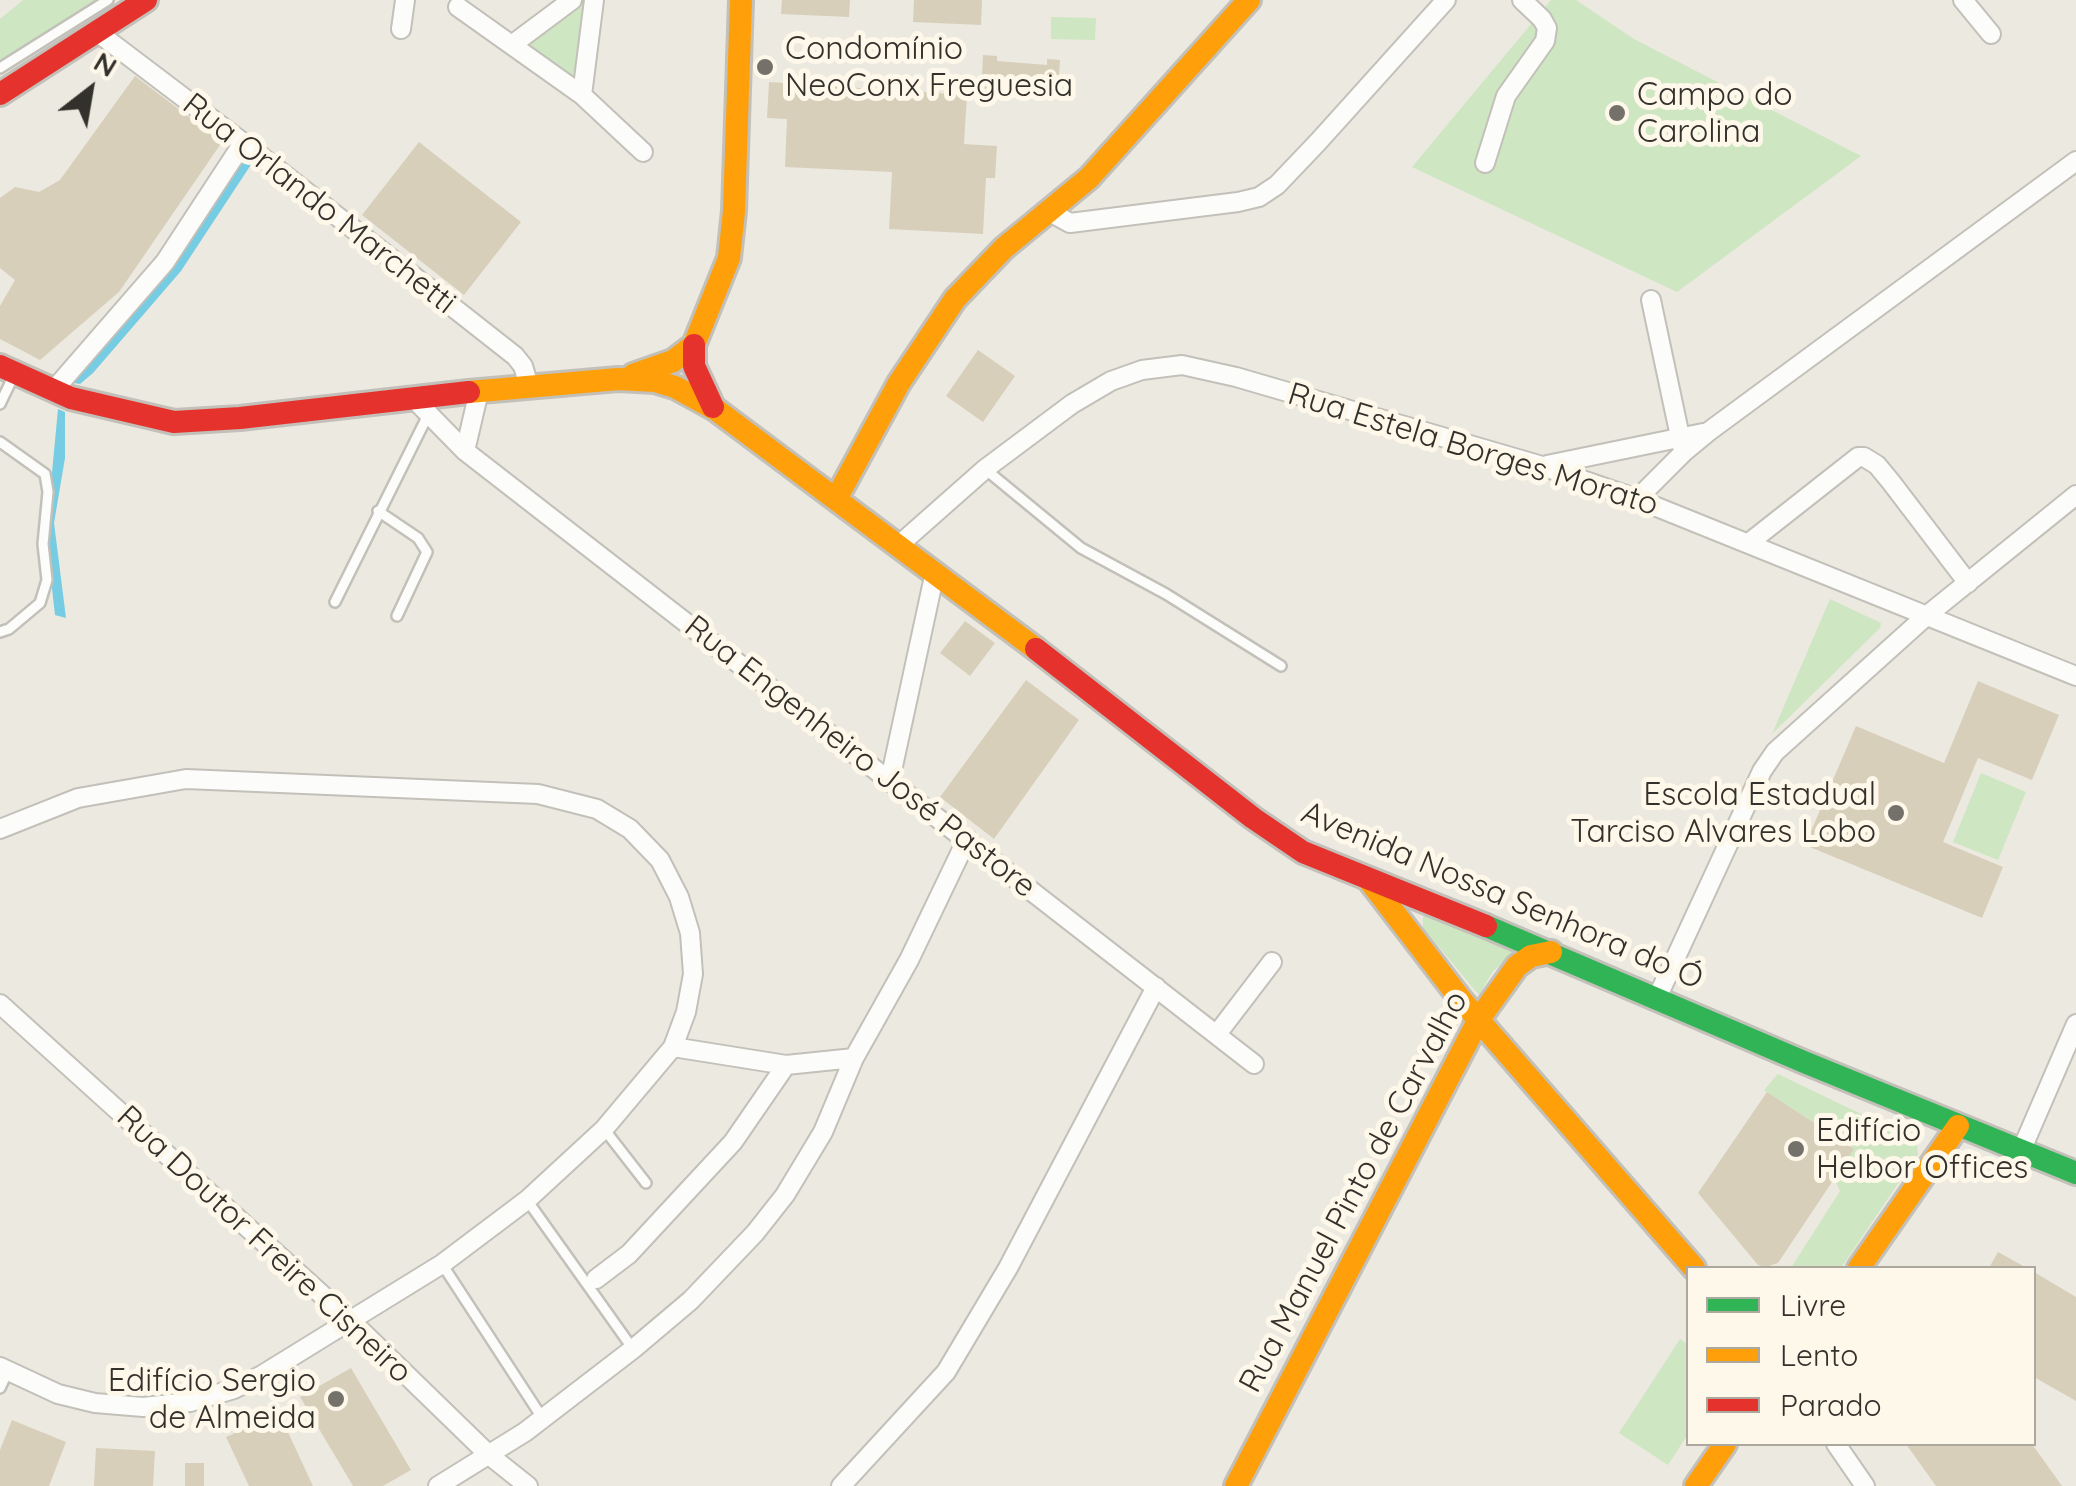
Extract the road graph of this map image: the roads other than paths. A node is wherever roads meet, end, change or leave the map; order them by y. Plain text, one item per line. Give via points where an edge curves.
1 (108, 0) edge
2 (146, 0) edge
3 (405, 0) edge
4 (572, 0) edge
5 (594, 0) edge
6 (740, 0) edge
7 (1249, 0) edge
8 (1446, 0) edge
9 (1522, 0) edge
10 (1964, 0) edge
11 (458, 7) dead end
12 (401, 29) dead end
13 (97, 32) junction
14 (1991, 34) dead end
15 (513, 44) junction
16 (0, 68) edge
17 (0, 94) edge
18 (582, 95) junction
19 (244, 144) junction
20 (643, 152) dead end
21 (2076, 161) edge
22 (1485, 163) dead end
23 (1048, 211) junction
24 (1651, 300) dead end
25 (694, 344) junction
26 (7, 370) edge
27 (618, 379) junction
28 (529, 386) junction
29 (480, 390) junction
30 (53, 391) junction
31 (0, 404) edge
32 (420, 407) junction
33 (715, 409) junction
34 (0, 442) edge
35 (1681, 445) junction
36 (465, 451) junction
37 (1542, 466) junction
38 (985, 469) junction
39 (2076, 495) edge
40 (1637, 498) junction
41 (836, 499) junction
42 (378, 511) junction
43 (1750, 542) junction
44 (899, 545) junction
45 (935, 572) junction
46 (1968, 583) junction
47 (335, 602) dead end
48 (397, 616) dead end
49 (1925, 617) junction
50 (0, 632) edge
51 (1280, 666) dead end
52 (2076, 676) edge
53 (890, 780) junction
54 (0, 829) edge
55 (968, 839) junction
56 (1367, 878) junction
57 (1552, 952) junction
58 (1272, 962) dead end
59 (1156, 987) junction
60 (1657, 998) junction
61 (0, 1004) edge
62 (1479, 1019) junction
63 (2076, 1024) edge
64 (1217, 1034) junction
65 (673, 1047) junction
66 (854, 1058) junction
67 (1254, 1064) dead end
68 (786, 1065) junction
69 (1958, 1126) junction
70 (604, 1129) junction
71 (2022, 1151) junction
72 (2076, 1173) edge
73 (646, 1183) dead end
74 (526, 1200) junction
75 (442, 1264) junction
76 (1692, 1266) edge
77 (1861, 1266) edge
78 (596, 1279) dead end
79 (351, 1321) junction
80 (633, 1349) junction
81 (2, 1375) edge
82 (543, 1419) junction
83 (1724, 1446) edge
84 (1837, 1446) edge
85 (490, 1455) junction
86 (438, 1486) edge
87 (528, 1486) edge
88 (841, 1486) edge
89 (1236, 1486) edge
90 (1696, 1486) edge
91 (1866, 1486) edge

1 - 16 lane
2 - 13 main road
3 - 12 street
4 - 15 street
5 - 18 street
6 - 25 main road via 729,258
7 - 23 main road via 1089,178
8 - 23 street via 1259,197 1070,223
9 - 22 street via 1542,18 1545,40 1506,96
10 - 14 street
11 - 15 street
13 - 17 main road
13 - 19 street, Rua Orlando Marchetti
15 - 18 street
18 - 20 street
19 - 28 street, Rua Orlando Marchetti via 515,356
19 - 30 street via 165,262
21 - 35 street via 1708,432
23 - 41 main road via 955,299 898,383
24 - 35 street
25 - 27 main road, Avenida Nossa Senhora do Ó via 673,361
25 - 33 main road, Avenida Nossa Senhora do Ó via 694,366
26 - 30 main road, Avenida Nossa Senhora do Ó
26 - 31 lane
27 - 28 main road, Avenida Nossa Senhora do Ó
27 - 33 main road, Avenida Nossa Senhora do Ó via 674,386
28 - 29 main road, Avenida Nossa Senhora do Ó
29 - 32 main road, Avenida Nossa Senhora do Ó
29 - 36 street
30 - 32 main road, Avenida Nossa Senhora do Ó via 174,422
32 - 36 street, Rua Engenheiro José Pastore
32 - 42 lane
33 - 41 main road, Avenida Nossa Senhora do Ó
34 - 50 lane via 45,474 48,492 47,580 40,603
35 - 37 street
35 - 40 street
36 - 53 street, Rua Engenheiro José Pastore
37 - 38 street, Rua Estela Borges Morato via 1182,365 1111,381
37 - 40 street, Rua Estela Borges Morato
38 - 44 street, Rua Estela Borges Morato
38 - 51 lane via 1081,548
39 - 46 street
40 - 43 street, Rua Estela Borges Morato
41 - 44 main road, Avenida Nossa Senhora do Ó
42 - 47 lane
42 - 48 lane via 426,549
43 - 46 street via 1864,457 1892,482
43 - 49 street, Rua Estela Borges Morato
44 - 45 main road, Avenida Nossa Senhora do Ó
45 - 53 street
45 - 56 main road, Avenida Nossa Senhora do Ó via 1253,818 1303,852
46 - 49 street
49 - 52 street, Rua Estela Borges Morato
49 - 60 street via 1774,752
53 - 55 street, Rua Engenheiro José Pastore
54 - 65 street via 78,798 186,778 538,794 597,809 630,829 660,860 680,897 693,974
55 - 59 street, Rua Engenheiro José Pastore
55 - 66 street
56 - 57 main road, Avenida Nossa Senhora do Ó
56 - 62 main road
57 - 60 main road, Avenida Nossa Senhora do Ó
57 - 62 main road, Rua Manuel Pinto de Carvalho via 1517,966
58 - 64 street
59 - 64 street, Rua Engenheiro José Pastore
59 - 88 street via 946,1372
60 - 69 main road, Avenida Nossa Senhora do Ó
61 - 79 street, Rua Doutor Freire Cisneiro
62 - 76 main road
62 - 89 main road, Rua Manuel Pinto de Carvalho
63 - 71 street
64 - 67 street, Rua Engenheiro José Pastore
65 - 68 street
65 - 70 street
66 - 68 street
66 - 80 street via 823,1132 785,1195 717,1274
68 - 78 street via 733,1142 629,1254
69 - 71 main road, Avenida Nossa Senhora do Ó
69 - 77 main road
70 - 73 lane
70 - 74 street
71 - 72 main road, Avenida Nossa Senhora do Ó
74 - 75 street
74 - 80 lane
75 - 79 street
75 - 82 lane
79 - 81 street via 262,1375 190,1402 95,1403
79 - 85 street, Rua Doutor Freire Cisneiro
80 - 82 street
82 - 85 street
83 - 90 main road
84 - 91 street
85 - 86 street
85 - 87 street, Rua Doutor Freire Cisneiro

